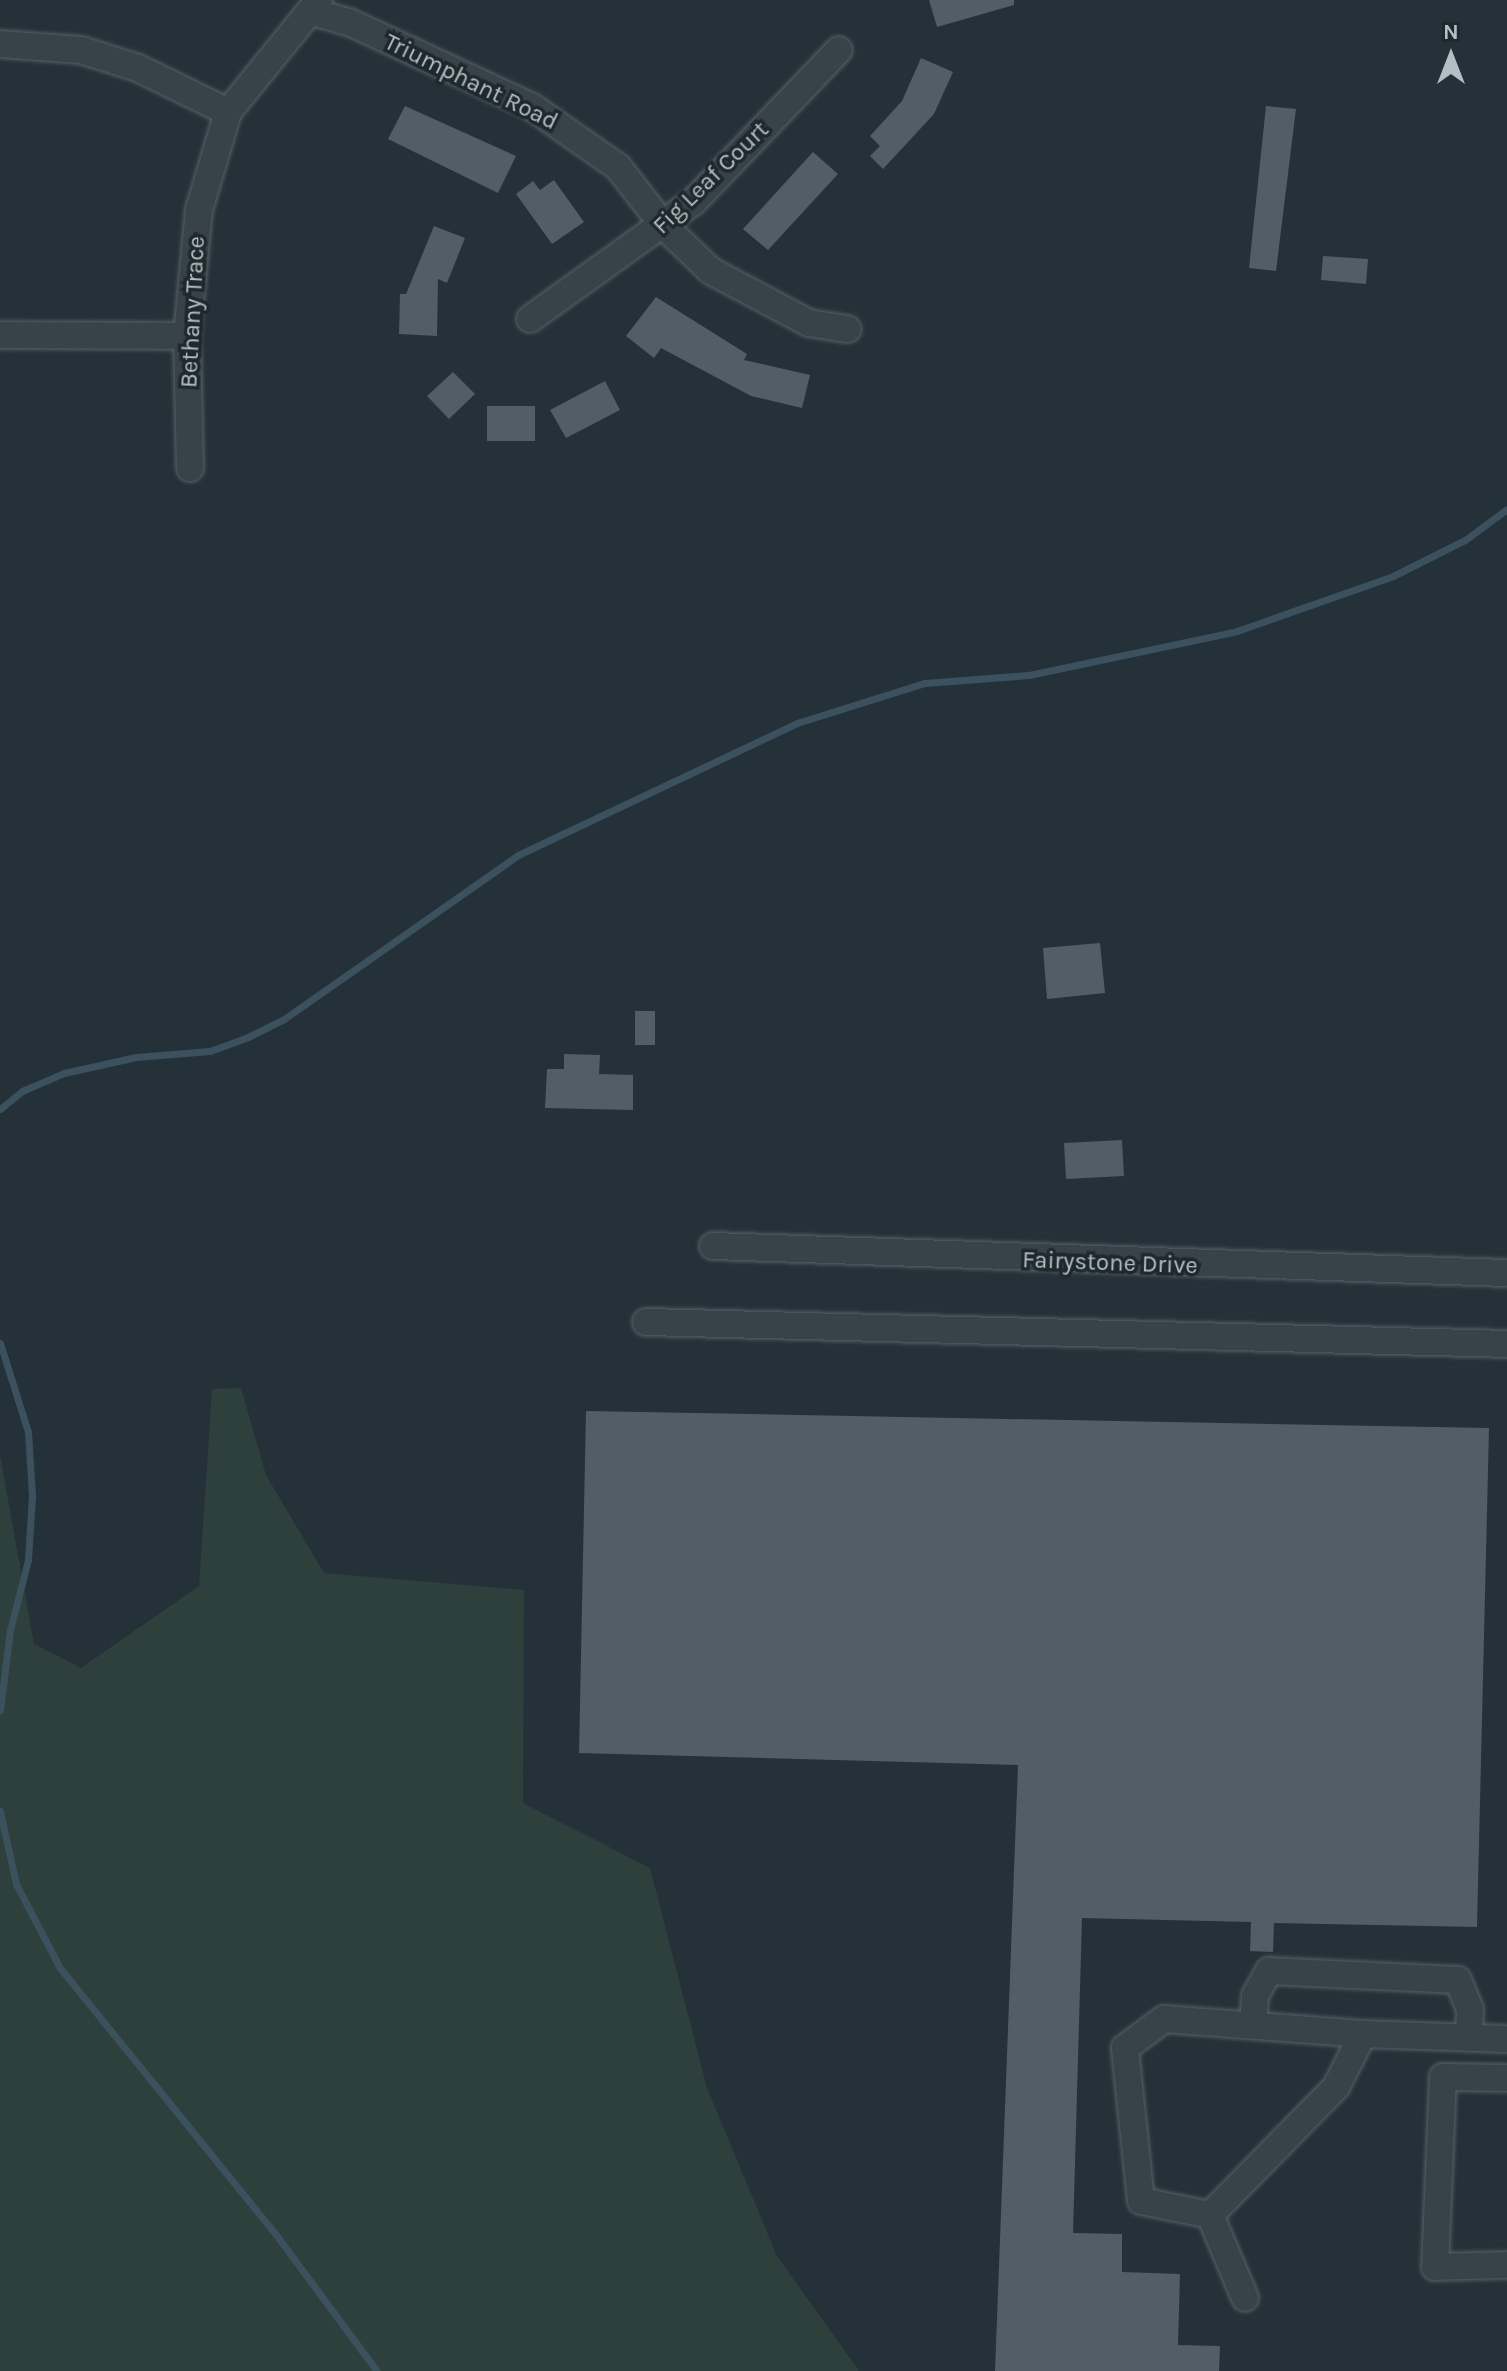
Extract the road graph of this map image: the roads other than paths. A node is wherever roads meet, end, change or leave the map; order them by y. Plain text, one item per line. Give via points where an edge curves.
1 (316, 6) edge
2 (0, 44) edge
3 (839, 50) dead end
4 (228, 112) junction
5 (664, 226) junction
6 (530, 319) dead end
7 (848, 329) dead end
8 (0, 335) edge
9 (187, 336) junction
10 (190, 468) dead end
11 (713, 1246) dead end
12 (1507, 1273) edge
13 (646, 1322) dead end
14 (1507, 1344) edge
15 (1253, 2025) junction
16 (1363, 2034) junction
17 (1507, 2035) edge
18 (1469, 2038) junction
19 (1507, 2078) edge
20 (1210, 2215) junction
21 (1507, 2265) edge
22 (1245, 2298) dead end

1 - 4 street, Bethany Trace
1 - 5 street, Triumphant Road via 532,107 618,167
2 - 4 street via 81,50 138,68
3 - 5 street, Fig Leaf Court
4 - 9 street, Bethany Trace via 199,210
5 - 6 street, Fig Leaf Court
5 - 7 street, Triumphant Road via 745,293 809,323
8 - 9 street
9 - 10 street, Bethany Trace
11 - 12 street, Fairystone Drive
13 - 14 street
15 - 16 street
15 - 18 street via 1255,1996 1269,1971 1458,1980 1470,2009
15 - 20 street via 1164,2019 1125,2048 1130,2140 1141,2201
16 - 18 street
16 - 20 street via 1336,2087
17 - 18 street
19 - 21 street via 1443,2077 1435,2267
20 - 22 street

